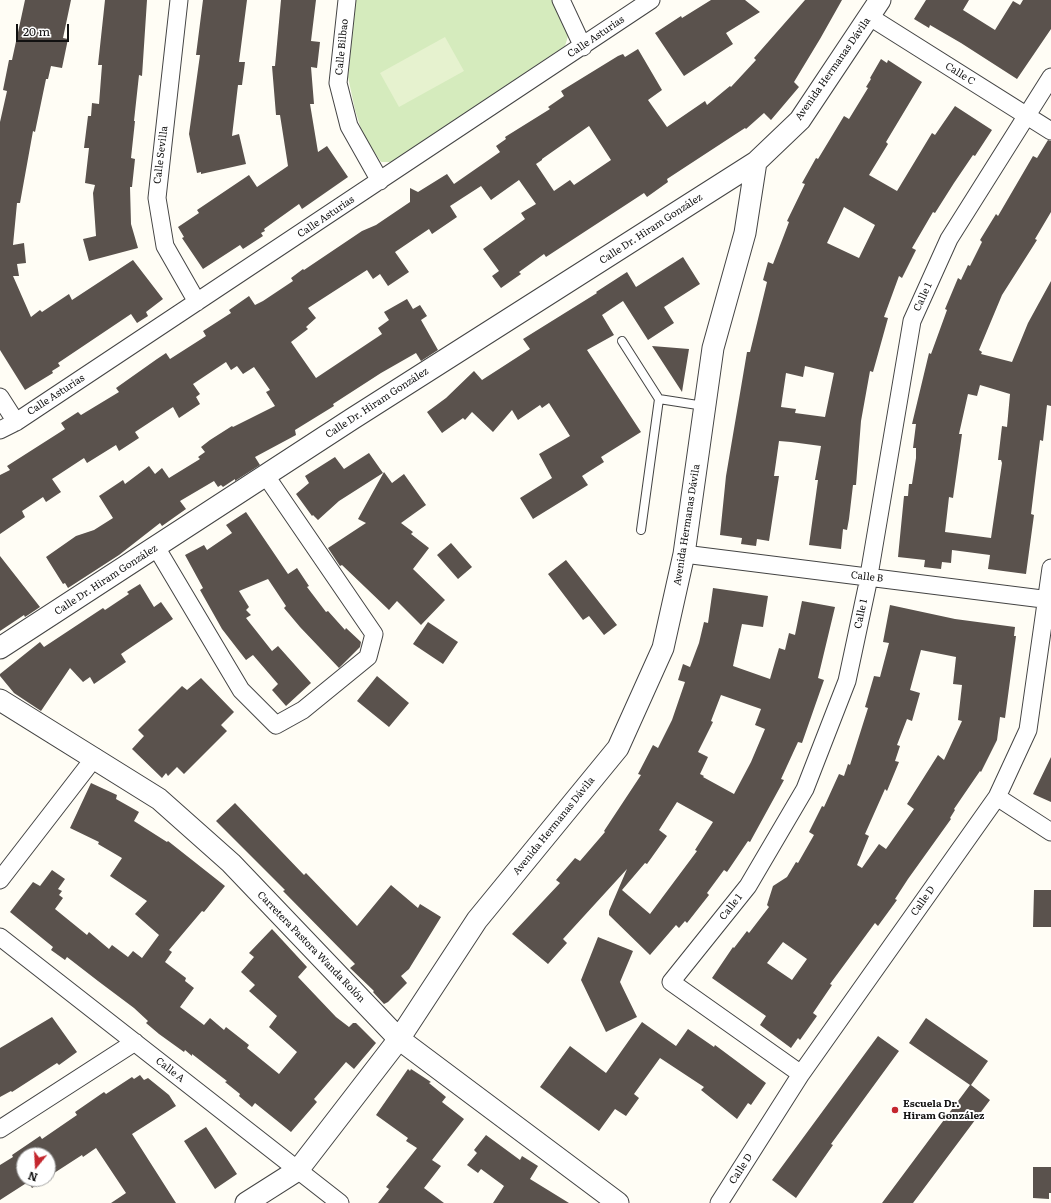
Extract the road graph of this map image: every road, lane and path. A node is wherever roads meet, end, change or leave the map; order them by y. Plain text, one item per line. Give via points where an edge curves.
1 (179, 0) edge
2 (347, 0) edge
3 (561, 0) edge
4 (651, 0) edge
5 (875, 8) edge
6 (582, 46) junction
7 (1051, 77) edge
8 (1027, 116) junction
9 (1051, 131) edge
10 (756, 162) junction
11 (380, 181) junction
12 (197, 302) junction
13 (622, 341) dead end
14 (0, 397) edge
15 (659, 399) junction
16 (705, 406) junction
17 (16, 422) junction
18 (0, 430) edge
19 (266, 476) junction
20 (642, 530) dead end
21 (156, 547) junction
22 (684, 554) junction
23 (1051, 568) edge
24 (868, 577) junction
25 (1049, 600) edge
26 (0, 648) edge
27 (0, 700) edge
28 (95, 757) junction
29 (997, 797) junction
30 (1051, 832) edge
31 (0, 880) edge
32 (0, 936) edge
33 (399, 1040) junction
34 (135, 1042) junction
35 (801, 1074) junction
36 (0, 1129) edge
37 (298, 1170) junction
38 (246, 1203) edge
39 (340, 1203) edge
40 (618, 1203) edge
41 (719, 1203) edge

1 - 12 street, Calle Sevilla via 156,198 165,246
2 - 11 street, Calle Bilbao via 338,83 349,126
3 - 6 street
4 - 6 street, Calle Asturias
5 - 8 street, Calle C
5 - 10 street, Avenida Hermanas Dávila via 800,120
6 - 11 street, Calle Asturias
7 - 8 street, Calle 1
8 - 9 street, Calle C
8 - 24 street, Calle 1 via 949,239 912,321
10 - 16 street, Avenida Hermanas Dávila via 744,233 713,348
10 - 19 street, Calle Dr. Hiram González
11 - 12 street, Calle Asturias
12 - 17 street, Calle Asturias
13 - 15 lane
14 - 17 street
15 - 16 lane
15 - 20 lane
16 - 22 street, Avenida Hermanas Dávila
17 - 18 street, Calle Asturias
19 - 21 street, Calle Dr. Hiram González
19 - 21 street via 374,634 368,657 303,710 276,725 241,690
21 - 26 street, Calle Dr. Hiram González
22 - 24 street, Calle B
22 - 33 street, Avenida Hermanas Dávila via 663,648 618,748 477,920
23 - 25 street, Calle D
24 - 25 street, Calle B
24 - 35 street, Calle 1 via 847,682 805,789 748,886 671,982
25 - 29 street, Calle D via 1028,730
27 - 28 street, Carretera Pastora Wanda Rolón
28 - 31 street
28 - 33 street, Carretera Pastora Wanda Rolón via 159,799 231,863
29 - 30 street
29 - 35 street, Calle D
32 - 34 street, Calle A
33 - 37 street, Avenida Hermanas Dávila
33 - 40 street, Carretera Pastora Wanda Rolón
34 - 36 street
34 - 37 street, Calle A
35 - 41 street, Calle D
37 - 38 street, Avenida Hermanas Dávila
37 - 39 street, Calle A

